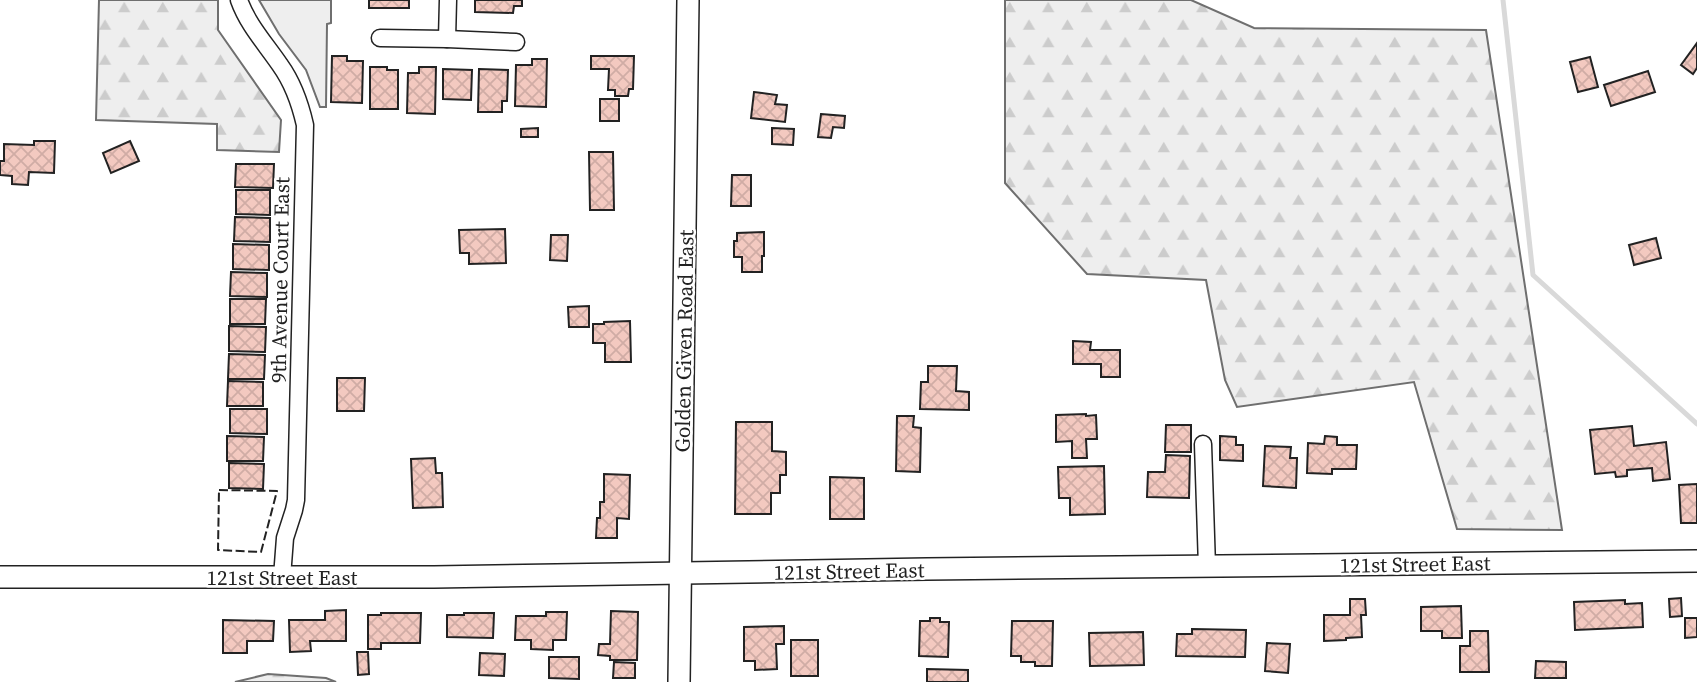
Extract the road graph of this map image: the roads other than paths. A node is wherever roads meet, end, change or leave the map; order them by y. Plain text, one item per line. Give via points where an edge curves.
1 (239, 0) edge
2 (447, 0) edge
3 (688, 0) edge
4 (380, 38) dead end
5 (447, 39) junction
6 (516, 43) dead end
7 (1203, 444) dead end
8 (1697, 561) edge
9 (1207, 567) junction
10 (681, 574) junction
11 (0, 577) edge
12 (282, 577) junction
13 (679, 682) edge

1 - 12 street, 9th Avenue Court East via 249,24 292,84 305,125 296,500 285,538
2 - 5 street
3 - 10 street, Golden Given Road East
4 - 5 street
5 - 6 street
7 - 9 street
8 - 9 street, 121st Street East
9 - 10 street, 121st Street East
10 - 12 street, 121st Street East
10 - 13 street, Golden Given Road East
11 - 12 street, 121st Street East

